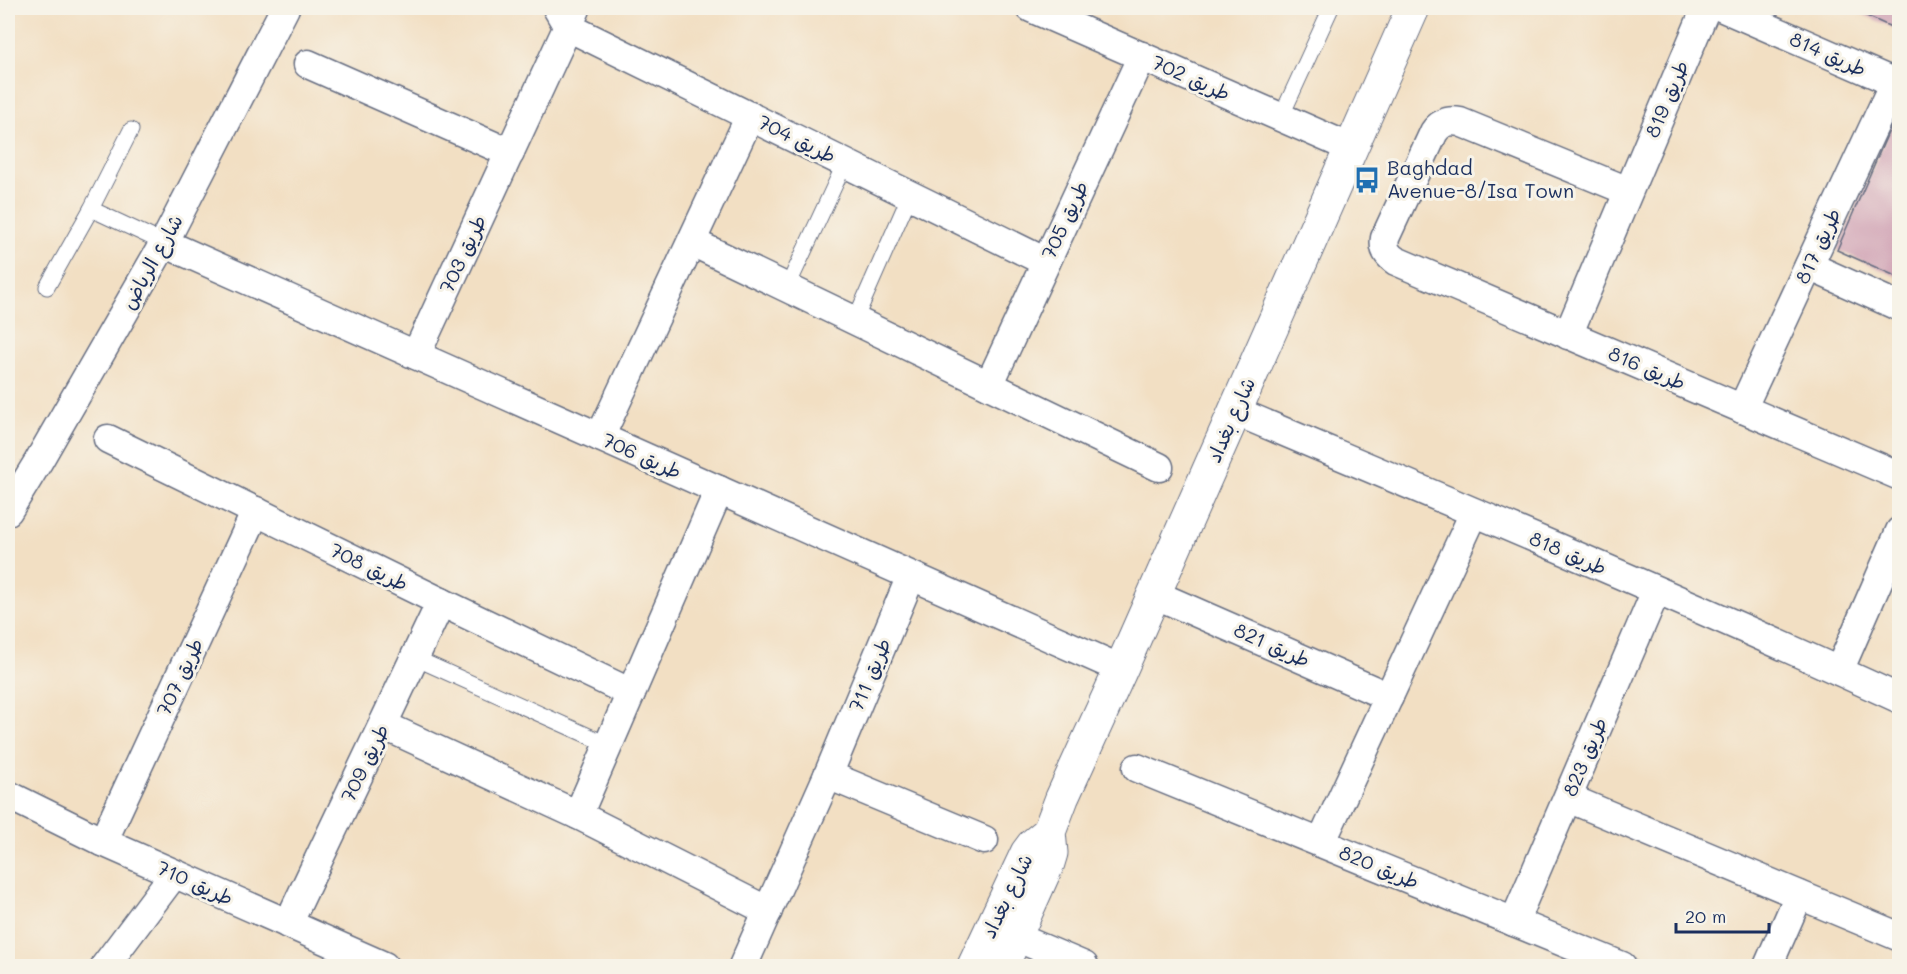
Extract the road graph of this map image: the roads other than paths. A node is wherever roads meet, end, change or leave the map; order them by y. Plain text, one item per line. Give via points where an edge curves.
1 (285, 8) edge
2 (1031, 8) edge
3 (1331, 8) edge
4 (1413, 8) edge
5 (1706, 8) edge
6 (1723, 8) edge
7 (568, 14) edge
8 (1142, 56) junction
9 (308, 64) dead end
10 (1897, 84) edge
11 (750, 116) junction
12 (1281, 117) junction
13 (130, 130) dead end
14 (1351, 148) junction
15 (510, 153) junction
16 (845, 163) junction
17 (1628, 191) junction
18 (910, 195) junction
19 (91, 208) junction
20 (692, 242) junction
21 (164, 243) junction
22 (1046, 262) junction
23 (1809, 266) junction
24 (47, 287) dead end
25 (787, 288) junction
26 (1899, 307) edge
27 (855, 320) junction
28 (1568, 335) junction
29 (416, 355) junction
30 (989, 385) junction
31 (1742, 409) junction
32 (1235, 411) junction
33 (600, 437) junction
34 (108, 439) dead end
35 (1159, 467) dead end
36 (1899, 476) edge
37 (719, 490) junction
38 (8, 511) edge
39 (256, 511) junction
40 (1474, 513) junction
41 (1899, 531) edge
42 (911, 576) junction
43 (1656, 591) junction
44 (1154, 594) junction
45 (441, 602) junction
46 (415, 658) junction
47 (1121, 669) junction
48 (1839, 671) junction
49 (631, 693) junction
50 (1389, 697) junction
51 (1899, 699) edge
52 (383, 725) junction
53 (609, 745) junction
54 (1137, 768) dead end
55 (828, 775) junction
56 (8, 795) edge
57 (1568, 798) junction
58 (578, 815) junction
59 (1049, 832) junction
60 (984, 840) dead end
61 (103, 842) junction
62 (1321, 843) junction
63 (174, 874) junction
64 (1799, 895) junction
65 (768, 911) junction
66 (1514, 922) junction
67 (288, 924) junction
68 (1016, 937) junction
69 (1899, 937) edge
70 (105, 966) edge
71 (380, 966) edge
72 (743, 966) edge
73 (974, 966) edge
74 (1002, 966) edge
75 (1084, 966) edge
76 (1622, 966) edge
77 (1768, 966) edge

1 - 21 street, شارع الرياض
2 - 8 street, طريق 702
3 - 12 lane
4 - 14 street, شارع بغداد
5 - 17 street, طريق 819
6 - 10 street, طريق 814
7 - 11 street, طريق 704
7 - 15 street, طريق 703
8 - 12 street, طريق 702
8 - 22 street, طريق 705
9 - 15 street
10 - 23 street, طريق 817
11 - 16 street, طريق 704
11 - 20 street
12 - 14 street, طريق 702
13 - 19 lane
14 - 32 street, شارع بغداد
15 - 29 street, طريق 703
16 - 18 street, طريق 704
16 - 25 lane
17 - 28 street, طريق 819
17 - 28 street, طريق 816 via 1460,122 1445,122 1434,132 1385,238 1386,252 1395,261
18 - 22 street, طريق 704
18 - 27 lane
19 - 21 lane
19 - 24 lane
20 - 25 street
20 - 33 street
21 - 29 street, طريق 706
21 - 38 street, شارع الرياض
22 - 30 street, طريق 705
23 - 26 street
23 - 31 street, طريق 817
25 - 27 street
27 - 30 street
28 - 31 street, طريق 816
29 - 33 street, طريق 706
30 - 35 street
31 - 36 street, طريق 816
32 - 40 street, طريق 818
32 - 44 street, شارع بغداد
33 - 37 street, طريق 706
34 - 39 street, طريق 708
37 - 42 street, طريق 706
37 - 49 street
39 - 45 street, طريق 708
39 - 61 street, طريق 707
40 - 43 street, طريق 818
40 - 50 street
41 - 48 street
42 - 47 street, طريق 706
42 - 55 street, طريق 711
43 - 48 street, طريق 818
43 - 57 street, طريق 823
44 - 47 street, شارع بغداد
44 - 50 street, طريق 821
45 - 46 street, طريق 709
45 - 49 street, طريق 708
46 - 52 street, طريق 709
46 - 53 lane
47 - 59 street, شارع بغداد
48 - 51 street, طريق 818
49 - 53 street
50 - 62 street
52 - 58 street
52 - 67 street, طريق 709
53 - 58 street
54 - 62 street, طريق 820
55 - 60 street
55 - 65 street, طريق 711
56 - 61 street, طريق 710
57 - 64 street
57 - 66 street, طريق 823
58 - 65 street
59 - 68 street, شارع بغداد via 1048,863
59 - 73 street, شارع بغداد via 1027,853
61 - 63 street, طريق 710
62 - 66 street, طريق 820
63 - 67 street, طريق 710
63 - 70 street
64 - 69 street
64 - 77 street
65 - 72 street, طريق 711
66 - 76 street, طريق 820
67 - 71 street, طريق 710
68 - 74 street, شارع بغداد
68 - 75 street

